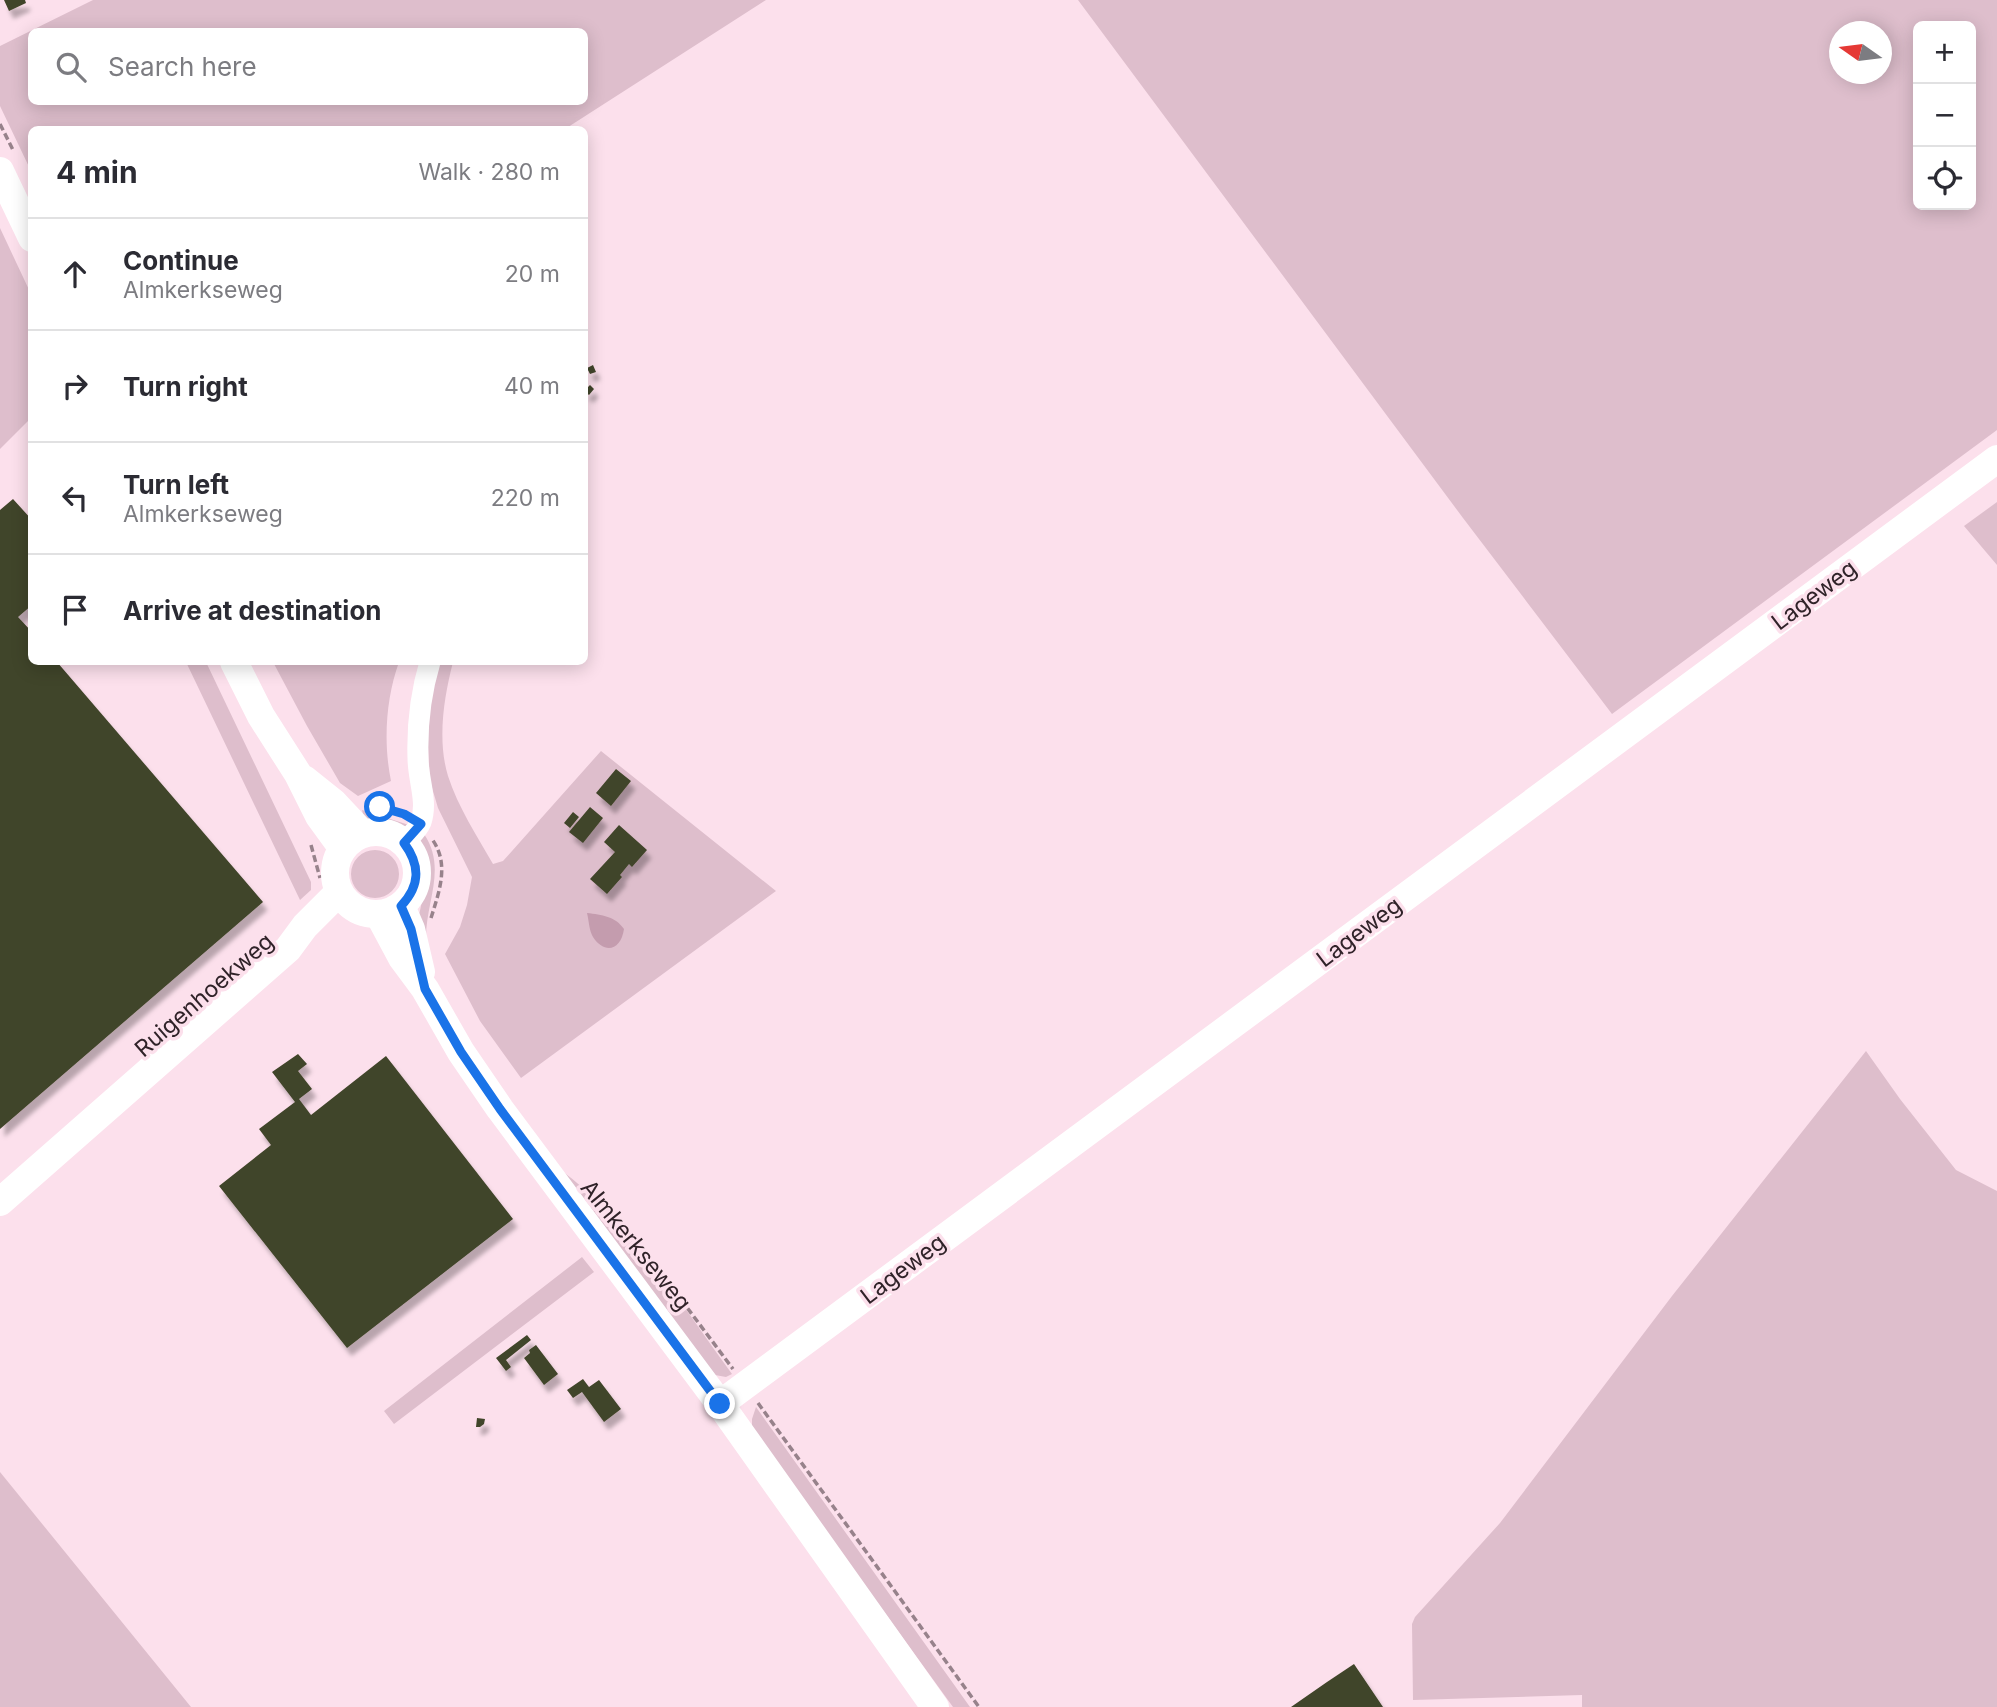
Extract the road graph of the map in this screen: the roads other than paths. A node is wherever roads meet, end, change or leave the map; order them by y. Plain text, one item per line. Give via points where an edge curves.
1 (0, 171) edge
2 (28, 230) edge
3 (1997, 459) edge
4 (236, 665) edge
5 (429, 665) edge
6 (412, 834) junction
7 (353, 842) junction
8 (337, 896) junction
9 (390, 910) junction
10 (0, 1202) edge
11 (720, 1404) junction
12 (935, 1707) edge

1 - 2 street
3 - 11 street, Lageweg
4 - 7 street via 298,774 333,805
5 - 6 street via 419,725 424,802
6 - 7 street via 385,833
6 - 9 street via 416,876 410,896
7 - 8 street via 336,863
8 - 9 street via 360,912
8 - 10 street, Ruigenhoekweg via 315,938 288,949
9 - 11 street, Almkerkseweg via 411,929 425,989 461,1052
11 - 12 street, Almkerkseweg

